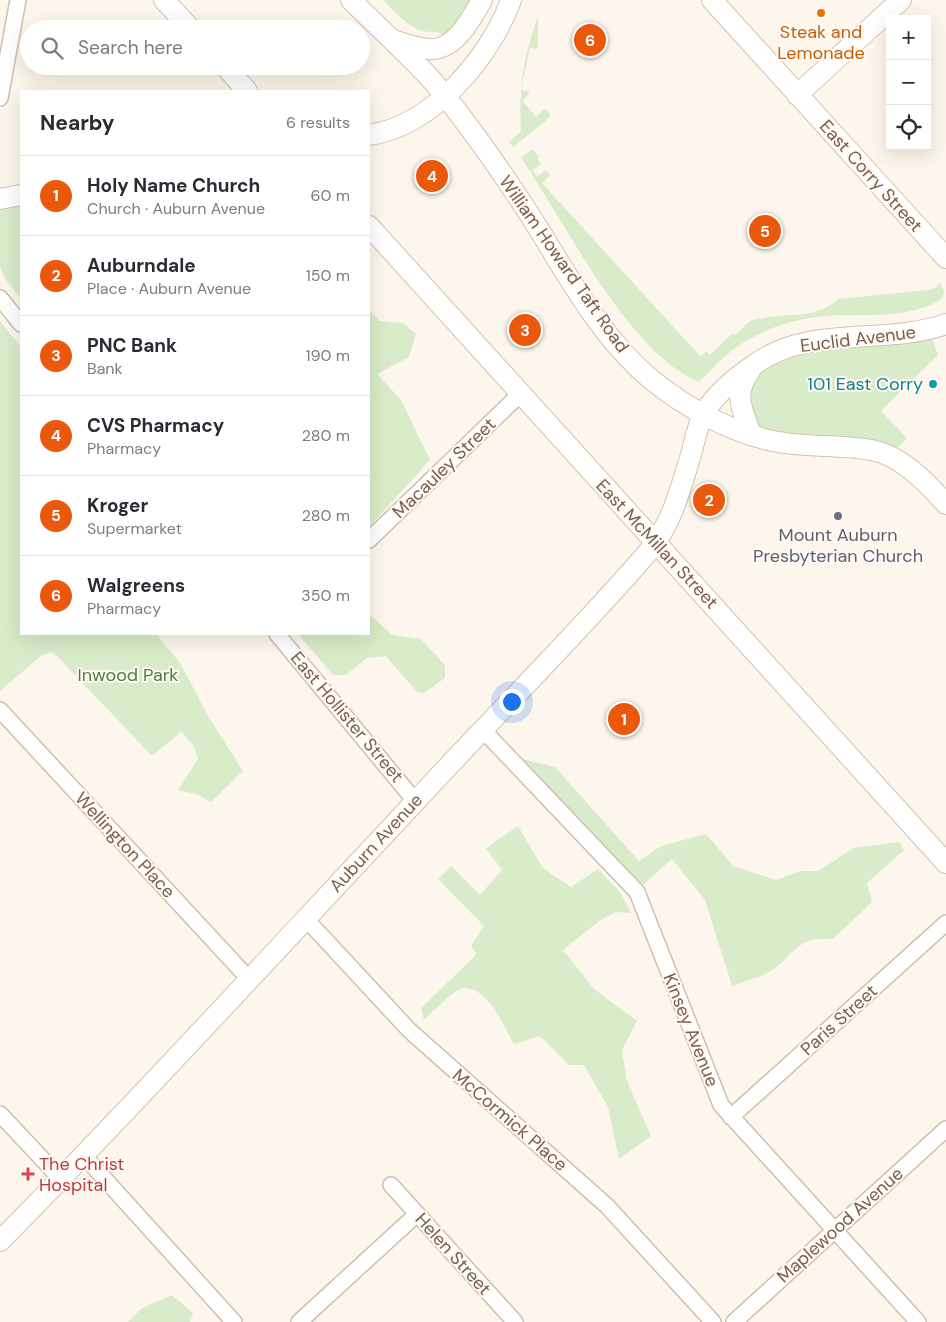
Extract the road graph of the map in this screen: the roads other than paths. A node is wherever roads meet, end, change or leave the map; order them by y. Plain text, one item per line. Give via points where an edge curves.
1 (18, 0) edge
2 (164, 0) edge
3 (351, 0) edge
4 (482, 0) edge
5 (511, 0) edge
6 (712, 0) edge
7 (902, 0) edge
8 (182, 20) edge
9 (392, 40) junction
10 (233, 75) edge
11 (246, 90) edge
12 (797, 95) junction
13 (445, 96) junction
14 (0, 98) edge
15 (370, 134) edge
16 (20, 196) edge
17 (0, 199) edge
18 (370, 227) edge
19 (946, 258) edge
20 (1, 298) edge
21 (20, 323) edge
22 (946, 324) edge
23 (758, 362) junction
24 (519, 395) junction
25 (703, 414) junction
26 (751, 435) junction
27 (946, 504) edge
28 (370, 540) edge
29 (655, 543) junction
30 (279, 635) edge
31 (0, 710) edge
32 (482, 729) junction
33 (415, 801) junction
34 (946, 862) edge
35 (306, 919) junction
36 (946, 923) edge
37 (249, 979) junction
38 (0, 1114) edge
39 (731, 1117) junction
40 (946, 1129) edge
41 (84, 1156) junction
42 (61, 1179) junction
43 (391, 1185) dead end
44 (417, 1214) junction
45 (835, 1230) junction
46 (0, 1240) edge
47 (234, 1322) edge
48 (299, 1322) edge
49 (515, 1322) edge
50 (713, 1322) edge
51 (734, 1322) edge
52 (918, 1322) edge

1 - 14 street
2 - 8 main road
3 - 9 main road, William Howard Taft Road
4 - 9 main road via 448,44 437,49
5 - 13 main road via 483,52
6 - 12 main road, East Corry Street
7 - 12 main road
9 - 13 main road, William Howard Taft Road
10 - 11 main road
12 - 19 main road, East Corry Street
13 - 15 main road via 404,124
13 - 25 main road, William Howard Taft Road via 520,200 613,341 654,381
16 - 17 main road
18 - 24 main road, East McMillan Street
20 - 21 street
22 - 23 main road, Euclid Avenue via 912,334 792,346
23 - 25 main road, Euclid Avenue via 720,394
23 - 26 main road via 742,382 740,392
24 - 28 street, Macauley Street
24 - 29 main road, East McMillan Street
25 - 26 main road, William Howard Taft Road
25 - 29 main road, Auburn Avenue via 676,506
26 - 27 main road, William Howard Taft Road via 773,441 872,450 910,469
29 - 32 main road, Auburn Avenue via 584,624
29 - 34 main road, East McMillan Street
30 - 33 street, East Hollister Street
31 - 37 street, Wellington Place
32 - 33 main road, Auburn Avenue
32 - 39 street, Kinsey Avenue via 637,892 721,1105
33 - 35 main road, Auburn Avenue
35 - 37 main road, Auburn Avenue
35 - 50 street, McCormick Place via 409,1030 607,1206
36 - 39 street, Paris Street
37 - 41 main road, Auburn Avenue
38 - 42 street
39 - 45 street, Kinsey Avenue
40 - 45 street, Maplewood Avenue
41 - 42 main road, Auburn Avenue
41 - 47 street
42 - 46 main road, Auburn Avenue
43 - 44 street, Helen Street
44 - 48 street
44 - 49 street, Helen Street
45 - 51 street, Maplewood Avenue
45 - 52 street, Kinsey Avenue

